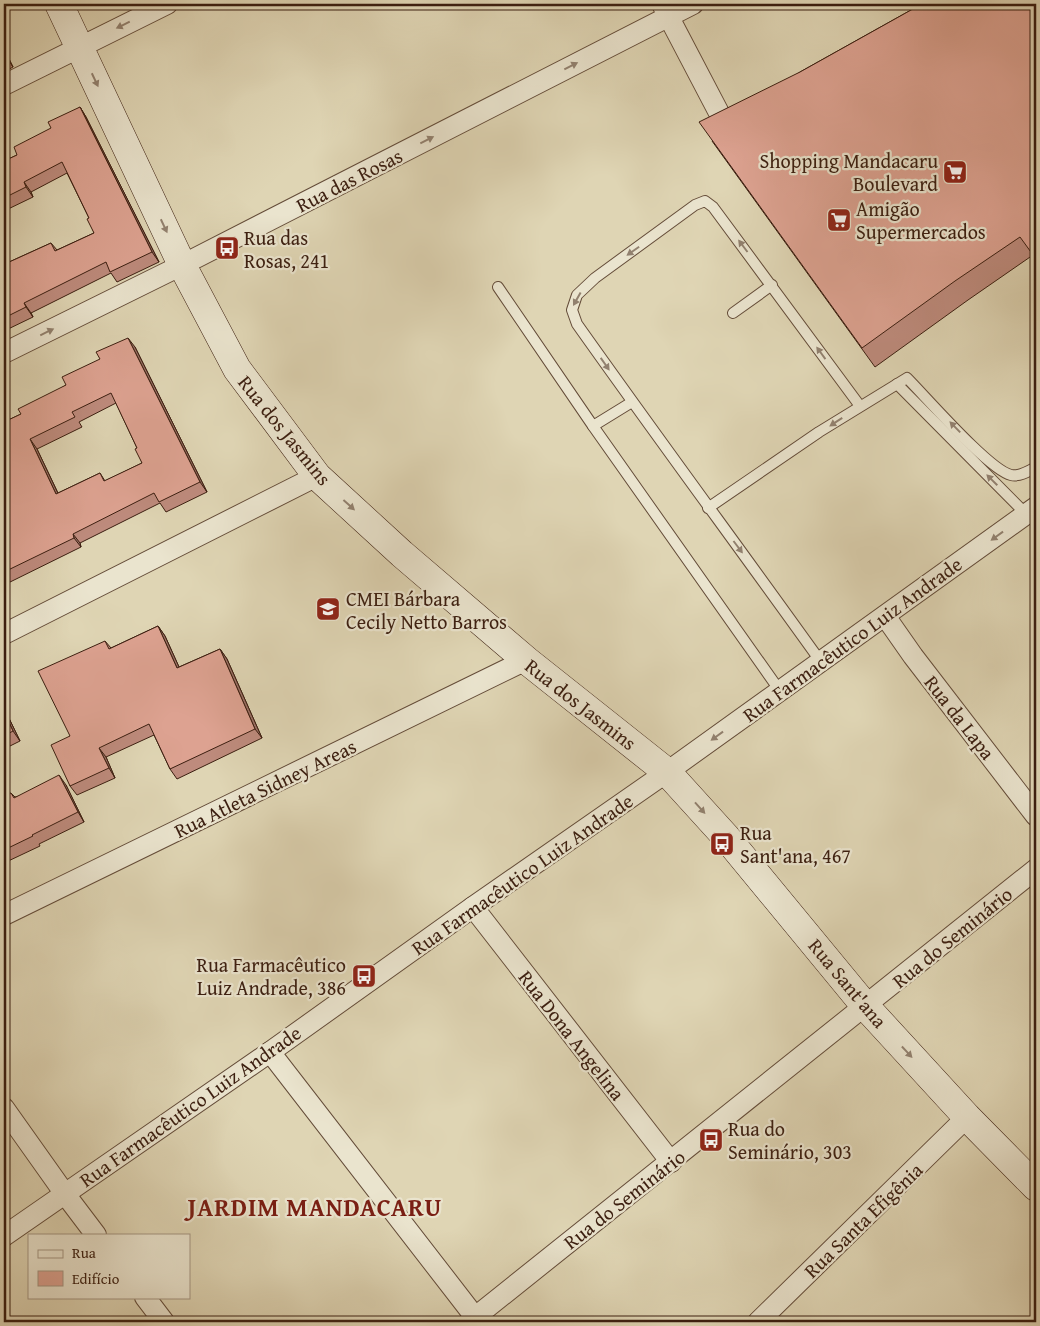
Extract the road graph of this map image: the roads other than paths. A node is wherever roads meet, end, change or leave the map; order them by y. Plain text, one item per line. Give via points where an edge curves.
1 (59, 4) edge
2 (167, 4) edge
3 (693, 4) edge
4 (665, 10) edge
5 (79, 47) junction
6 (4, 85) edge
7 (718, 111) edge
8 (182, 265) junction
9 (772, 285) junction
10 (498, 287) dead end
11 (733, 313) dead end
12 (4, 353) edge
13 (896, 384) junction
14 (632, 402) junction
15 (860, 406) junction
16 (593, 426) junction
17 (1036, 467) edge
18 (317, 476) junction
19 (708, 508) junction
20 (1031, 511) edge
21 (885, 616) junction
22 (4, 634) edge
23 (526, 660) junction
24 (821, 662) junction
25 (780, 691) junction
26 (667, 772) junction
27 (1036, 816) edge
28 (1036, 869) edge
29 (473, 907) junction
30 (4, 915) edge
31 (866, 1006) junction
32 (270, 1052) junction
33 (4, 1108) edge
34 (967, 1117) junction
35 (671, 1162) junction
36 (1036, 1187) edge
37 (64, 1194) junction
38 (95, 1234) edge
39 (4, 1236) edge
40 (146, 1298) edge
41 (472, 1320) edge
42 (164, 1322) edge
43 (758, 1322) edge

1 - 5 street, Rua dos Jasmins
2 -> 5 street
3 - 4 street, Rua das Rosas
4 - 7 street
8 -> 4 street, Rua das Rosas
5 - 6 street
5 -> 8 street, Rua dos Jasmins
12 -> 8 street, Rua das Rosas
8 - 18 street, Rua dos Jasmins via 237,369
9 - 11 lane
9 -> 14 lane via 714,207 705,201 595,278 577,296 572,310 577,324
15 -> 9 lane
10 - 16 lane
13 - 15 lane
17 -> 13 lane via 1024,474 1011,475 989,462 907,378
20 -> 13 lane
14 - 16 lane
14 - 19 lane
15 -> 19 lane
16 - 25 lane
18 - 22 street
18 -> 23 street, Rua dos Jasmins
19 -> 24 lane
20 -> 21 street, Rua Farmacêutico Luiz Andrade
21 - 24 street, Rua Farmacêutico Luiz Andrade
21 - 27 street, Rua da Lapa
23 - 26 street, Rua dos Jasmins
23 - 30 street, Rua Atleta Sidney Areas
24 - 25 street, Rua Farmacêutico Luiz Andrade
25 -> 26 street, Rua Farmacêutico Luiz Andrade
26 - 29 street, Rua Farmacêutico Luiz Andrade
26 -> 31 street, Rua Sant'ana via 726,837
28 - 31 street, Rua do Seminário
29 - 32 street, Rua Farmacêutico Luiz Andrade
29 - 35 street, Rua Dona Angelina
31 -> 34 street, Rua Sant'ana
31 - 35 street, Rua do Seminário
32 - 37 street, Rua Farmacêutico Luiz Andrade
32 - 41 street
33 - 37 street
34 - 36 street, Rua Sant'ana
34 - 43 street, Rua Santa Efigênia
35 - 41 street, Rua do Seminário
37 - 38 street
37 - 39 street, Rua Farmacêutico Luiz Andrade
40 - 42 street

